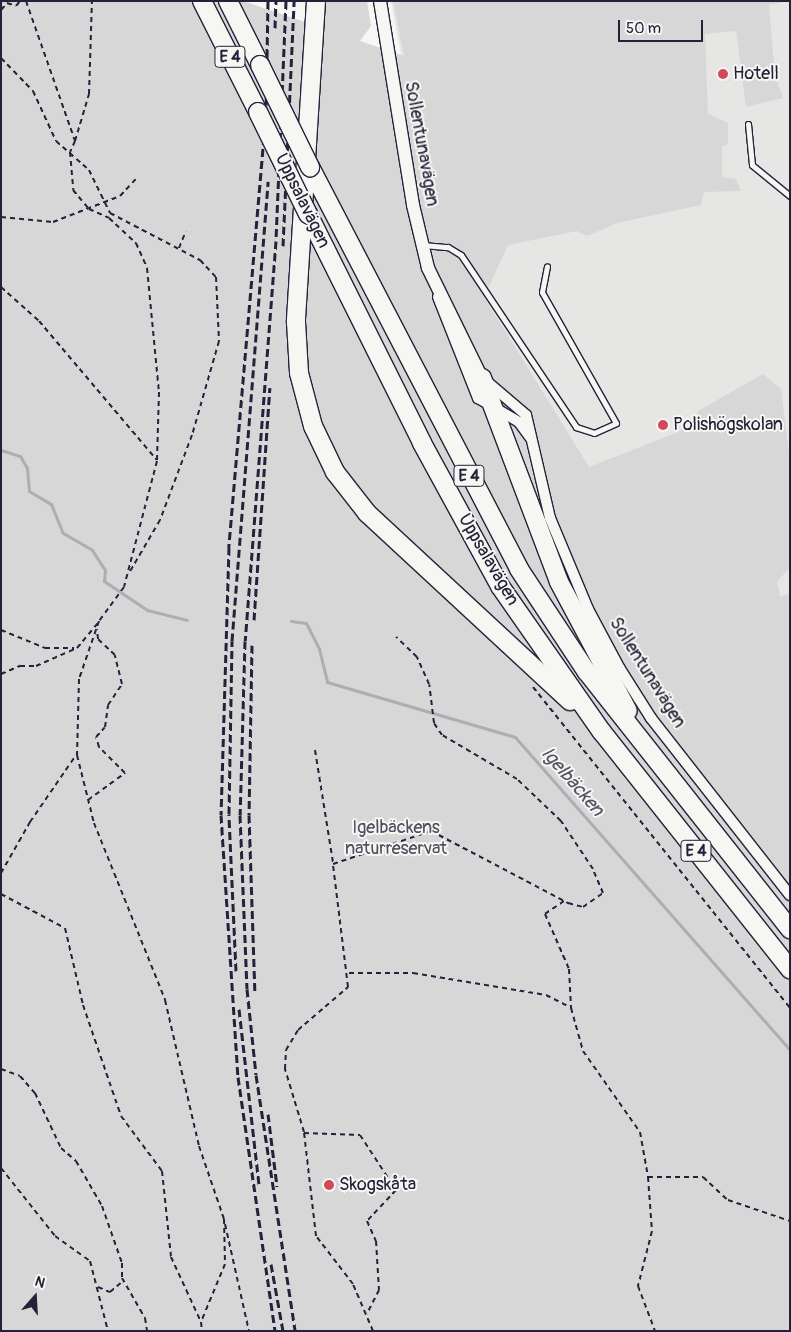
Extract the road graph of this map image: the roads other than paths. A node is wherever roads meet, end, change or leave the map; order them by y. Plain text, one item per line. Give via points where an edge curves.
1 (202, 1) edge
2 (228, 1) edge
3 (316, 1) edge
4 (380, 1) edge
5 (748, 124) dead end
6 (790, 196) edge
7 (422, 245) junction
8 (547, 266) dead end
9 (436, 292) junction
10 (482, 378) junction
11 (497, 411) junction
12 (532, 439) junction
13 (602, 732) junction
14 (659, 766) junction
15 (790, 895) edge
16 (790, 929) edge
17 (790, 969) edge

1 - 13 highway, Uppsalavägen / E 4, bridge via 422,443 500,586
2 - 14 highway, Uppsalavägen / E 4, bridge via 310,167 519,569 587,672
3 - 13 highway via 296,322 299,373 313,426 335,472 367,513
4 - 7 street, Sollentunavägen
5 - 6 lane via 752,165
7 - 8 lane via 448,247 462,254 576,427 594,433 616,423 542,292
7 - 9 street, Sollentunavägen
9 - 10 street, Sollentunavägen
9 - 11 street, Sollentunavägen via 478,398
10 - 11 highway
10 - 12 street, Sollentunavägen via 520,408
11 - 12 street, Sollentunavägen via 519,422
11 - 14 highway via 559,582
12 - 15 street, Sollentunavägen via 550,518 588,609 620,669 657,726
13 - 17 highway, Uppsalavägen / E 4
14 - 16 highway, Uppsalavägen / E 4

